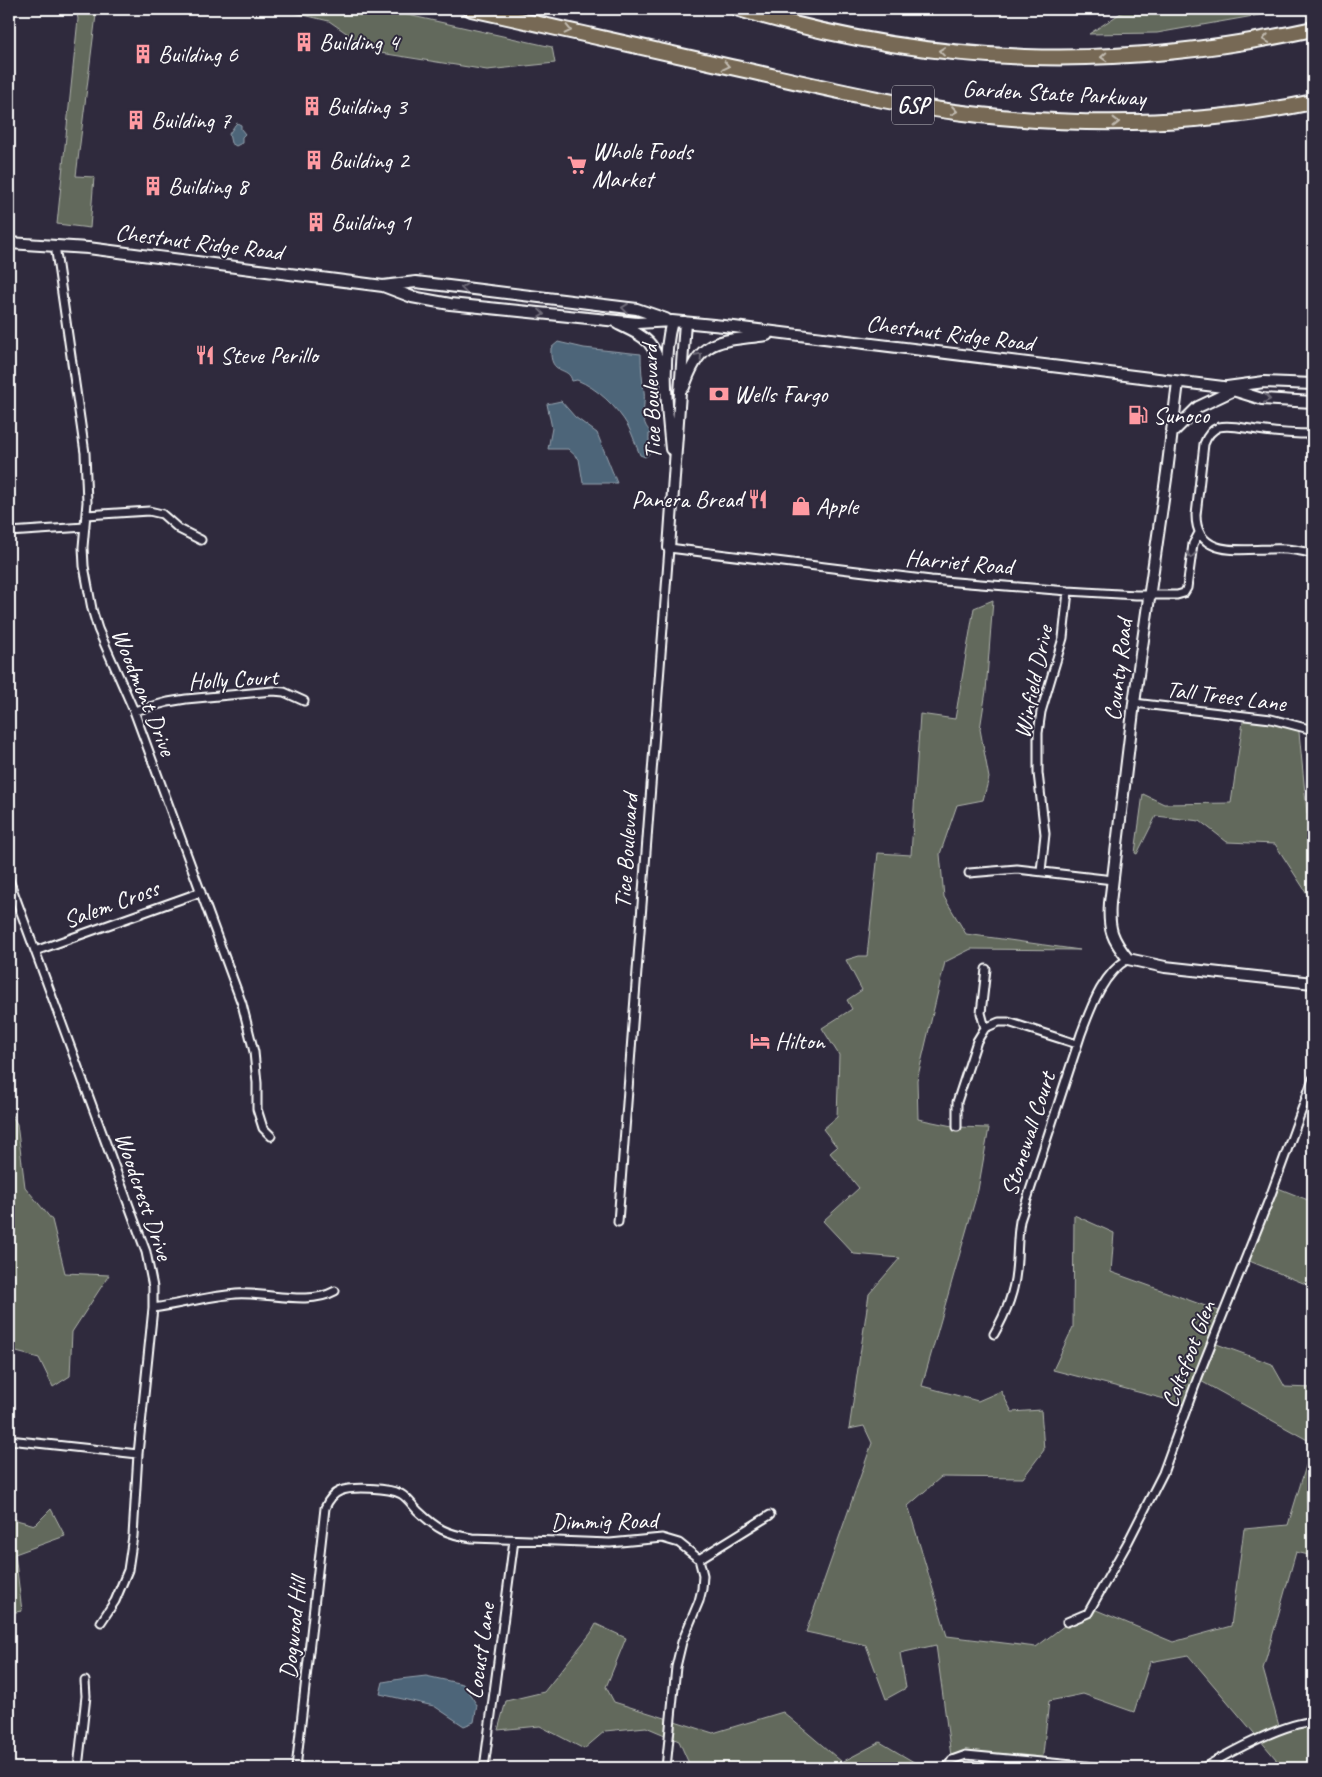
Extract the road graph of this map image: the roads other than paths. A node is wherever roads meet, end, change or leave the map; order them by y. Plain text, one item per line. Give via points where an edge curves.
1 (471, 9) edge
2 (739, 9) edge
3 (1313, 29) edge
4 (1313, 102) edge
5 (9, 243) edge
6 (55, 245) junction
7 (384, 286) junction
8 (612, 321) junction
9 (672, 321) junction
10 (685, 322) junction
11 (778, 333) junction
12 (1178, 382) junction
13 (1313, 384) edge
14 (1223, 387) junction
15 (1234, 390) junction
16 (666, 395) junction
17 (680, 400) junction
18 (1313, 402) edge
19 (1172, 434) junction
20 (1313, 434) edge
21 (675, 482) junction
22 (86, 515) junction
23 (85, 527) junction
24 (9, 532) edge
25 (1199, 533) junction
26 (201, 540) dead end
27 (669, 548) junction
28 (1313, 554) edge
29 (1068, 590) junction
30 (1149, 594) junction
31 (304, 702) dead end
32 (1134, 703) junction
33 (134, 711) junction
34 (1313, 730) edge
35 (1041, 871) junction
36 (969, 874) dead end
37 (9, 880) edge
38 (1113, 880) junction
39 (200, 892) junction
40 (35, 951) junction
41 (1128, 960) junction
42 (986, 969) dead end
43 (1313, 983) edge
44 (985, 1028) junction
45 (1078, 1044) junction
46 (1313, 1079) edge
47 (956, 1127) dead end
48 (271, 1136) dead end
49 (618, 1222) dead end
50 (335, 1291) dead end
51 (153, 1308) junction
52 (994, 1334) dead end
53 (9, 1440) edge
54 (138, 1454) junction
55 (334, 1494) joint
56 (770, 1515) dead end
57 (514, 1540) junction
58 (699, 1559) junction
59 (101, 1622) dead end
60 (1067, 1622) dead end
61 (86, 1681) dead end
62 (1313, 1722) edge
63 (78, 1768) edge
64 (296, 1768) edge
65 (484, 1768) edge
66 (666, 1768) edge
67 (947, 1768) edge
68 (1105, 1768) edge
69 (1203, 1768) edge

1 -> 4 highway, Garden State Parkway / GSP via 877,98 978,115 1072,122 1165,121 1258,112
3 -> 2 highway, Garden State Parkway / GSP via 1180,52 1040,58 902,46 818,30
5 - 6 main road, Chestnut Ridge Road
6 - 7 main road, Chestnut Ridge Road
6 - 22 street, Woodmont Drive via 85,453
7 -> 8 main road, Chestnut Ridge Road via 432,301
9 -> 7 main road, Chestnut Ridge Road via 637,309 416,282
8 - 9 main road, Chestnut Ridge Road
8 - 16 main road via 643,336 653,346
9 - 10 main road, Chestnut Ridge Road
9 - 16 main road, Tice Boulevard via 667,347
10 - 11 main road, Chestnut Ridge Road
10 - 17 main road, Tice Boulevard
11 - 12 main road, Chestnut Ridge Road
17 -> 11 main road via 692,366 706,349 720,342
12 - 14 main road, Chestnut Ridge Road
12 - 19 main road, County Road
13 - 14 main road, Chestnut Ridge Road via 1264,382
14 - 15 main road, Chestnut Ridge Road
15 -> 18 main road, Chestnut Ridge Road via 1262,399
15 - 19 main road via 1198,407
16 - 21 main road, Tice Boulevard
17 - 21 main road, Tice Boulevard
19 - 30 main road, County Road
20 - 25 street via 1228,426 1213,431 1204,448 1196,515
21 - 27 main road, Tice Boulevard
22 - 23 street, Woodmont Drive
22 - 26 street via 149,511 162,514 179,530
23 - 24 street
23 - 33 street, Woodmont Drive via 84,566 92,609
25 - 28 street via 1210,544 1224,549 1282,549
25 -> 30 street, Harriet Road via 1193,544 1186,591 1177,595
27 - 29 street, Harriet Road via 931,580
27 - 49 street, Tice Boulevard
29 - 30 street, Harriet Road
29 - 35 street, Winfield Drive via 1063,638 1038,733 1038,773 1046,834
30 - 32 main road, County Road
31 - 33 street, Holly Court via 284,692 273,691 186,699
32 - 34 street, Tall Trees Lane via 1271,719
32 - 38 main road, County Road
33 - 39 street, Woodmont Drive
35 - 36 street via 1007,869
35 - 38 street
37 - 40 street, Woodcrest Drive
38 - 41 main road, County Road via 1109,925
39 - 40 street, Salem Cross
39 - 48 street, Woodmont Drive via 247,1020 254,1052 257,1109 263,1128
40 - 51 street, Woodcrest Drive via 146,1252 153,1287
41 - 43 main road via 1165,968
41 - 45 street, Stonewall Court via 1114,969 1101,990
42 - 44 street via 981,1014
44 - 45 street via 1008,1022
44 - 47 street via 977,1041 957,1102
45 - 52 street, Stonewall Court via 1020,1221 1012,1292
46 - 60 street, Coltsfoot Glen via 1163,1473 1088,1613
50 - 51 street via 310,1298 233,1294
51 - 54 street, Woodcrest Drive
53 - 54 street
54 - 59 street, Woodcrest Drive via 128,1570 115,1601
55 - 57 street, Dimmig Road via 347,1489 393,1491 407,1498 433,1524 450,1534
55 - 64 street, Dogwood Hill via 325,1508
56 - 58 street
57 - 58 street, Dimmig Road via 610,1543 662,1538 679,1543
57 - 65 street, Locust Lane
58 - 66 street via 702,1589 676,1667
61 - 63 street
62 - 69 street via 1278,1730
67 - 68 street via 952,1760 966,1755

